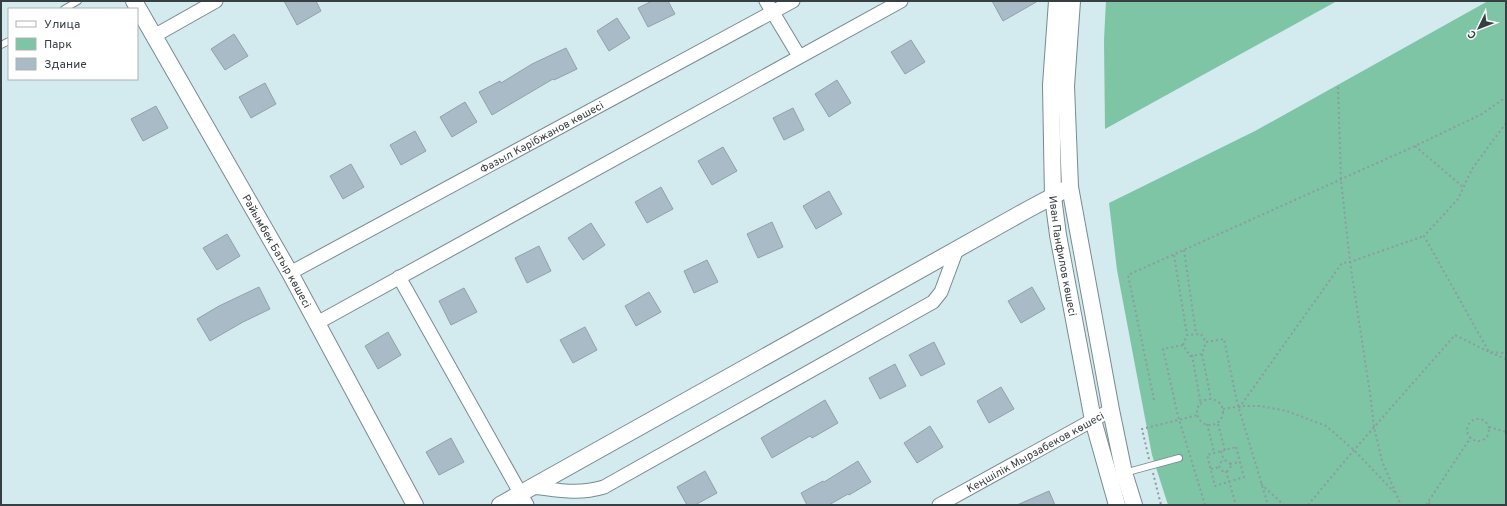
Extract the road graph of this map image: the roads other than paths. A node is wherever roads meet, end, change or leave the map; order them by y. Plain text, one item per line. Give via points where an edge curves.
1 (78, 1) edge
2 (134, 1) edge
3 (216, 1) edge
4 (793, 1) edge
5 (901, 1) edge
6 (1057, 1) edge
7 (1072, 1) edge
8 (770, 7) edge
9 (66, 8) edge
10 (154, 36) junction
11 (799, 56) junction
12 (1070, 188) junction
13 (1053, 197) junction
14 (957, 249) junction
15 (290, 273) junction
16 (399, 277) junction
17 (317, 322) junction
18 (1111, 410) junction
19 (1093, 420) junction
20 (1179, 458) dead end
21 (1124, 473) junction
22 (526, 495) edge
23 (415, 505) edge
24 (500, 505) edge
25 (938, 505) edge
26 (1117, 505) edge
27 (1134, 505) edge

1 - 9 lane
2 - 10 street, Райымбек Батыр көшесі
3 - 10 street
4 - 8 street, Фазыл Кәрібжанов көшесі
5 - 11 street
6 - 13 street, Иван Панфилов көшесі via 1051,85
7 - 12 street, Иван Панфилов көшесі via 1066,86
8 - 11 street
8 - 15 street, Фазыл Кәрібжанов көшесі
10 - 15 street, Райымбек Батыр көшесі
11 - 16 street
12 - 13 street
12 - 18 street, Иван Панфилов көшесі
13 - 14 street
13 - 19 street, Иван Панфилов көшесі
14 - 22 street
14 - 22 street via 941,292 933,302 611,484 589,491
15 - 17 street, Райымбек Батыр көшесі
16 - 17 street
16 - 22 street
17 - 23 street, Райымбек Батыр көшесі
18 - 19 street, Кеңшілік Мырзабеков көшесі
18 - 21 street, Иван Панфилов көшесі
19 - 25 street, Кеңшілік Мырзабеков көшесі
19 - 26 street, Иван Панфилов көшесі
20 - 21 lane
21 - 27 street, Иван Панфилов көшесі
22 - 24 street

